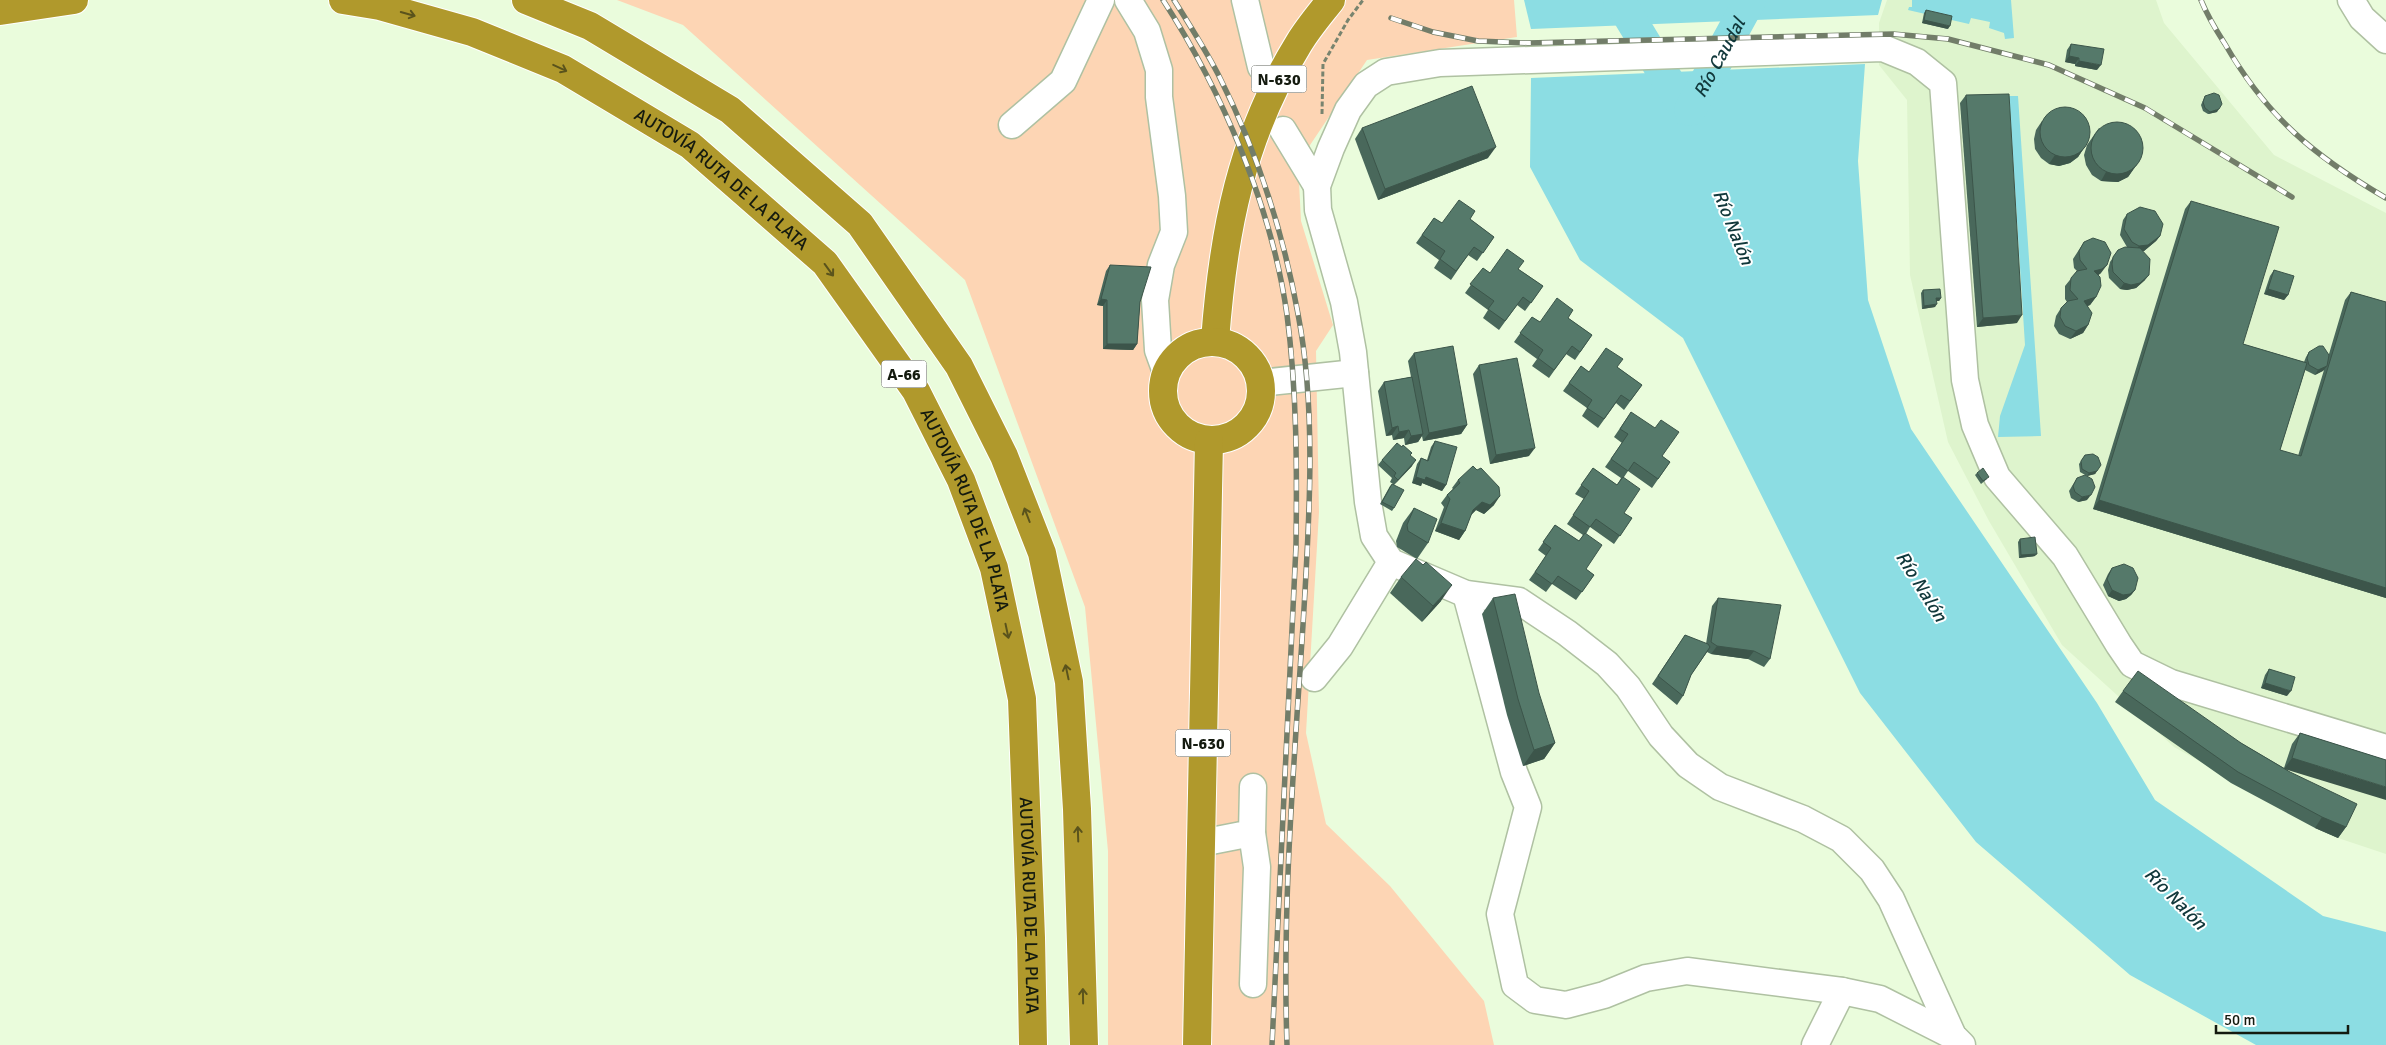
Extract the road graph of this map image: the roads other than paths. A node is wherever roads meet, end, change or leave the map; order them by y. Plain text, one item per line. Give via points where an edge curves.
1 (74, 0) edge
2 (343, 0) edge
3 (526, 0) edge
4 (1101, 0) edge
5 (1128, 0) edge
6 (1245, 0) edge
7 (1331, 0) edge
8 (2350, 0) edge
9 (0, 11) edge
10 (2386, 40) edge
11 (1261, 67) dead end
12 (1012, 125) dead end
13 (1283, 130) dead end
14 (1317, 186) junction
15 (1215, 341) junction
16 (1166, 372) junction
17 (1355, 373) junction
18 (1260, 383) junction
19 (1209, 441) junction
20 (1391, 562) junction
21 (1466, 594) junction
22 (1314, 678) dead end
23 (2386, 748) edge
24 (1253, 787) dead end
25 (1252, 833) junction
26 (1201, 843) junction
27 (1031, 938) junction
28 (1253, 984) dead end
29 (1842, 991) junction
30 (1958, 1040) edge
31 (1026, 1045) edge
32 (1033, 1045) edge
33 (1084, 1045) edge
34 (1197, 1045) edge
35 (1815, 1045) edge

1 - 9 highway
2 -> 27 highway, AUTOVÍA RUTA DE LA PLATA / A-66 via 380,6 472,32 563,69 690,146 825,263 916,391 961,480 994,568 1022,699
33 -> 3 highway, A-66 via 1077,809 1069,682 1042,553 1004,456 959,366 860,224 730,110 590,26
4 - 12 street via 1063,81
5 - 16 street via 1147,31 1159,70 1172,196 1174,232 1161,265 1155,300 1158,350
6 - 11 street
7 - 15 highway, N-630 via 1299,41 1264,105 1242,167 1220,274
8 - 10 street via 2362,18
13 - 14 street
14 - 17 street via 1318,210 1344,302
14 - 23 street via 1348,110 1366,85 1386,72 1440,63 1883,48 1917,62 1943,83 1965,380 1975,425 1997,477 2064,556 2132,664 2171,683
15 - 16 highway via 1195,344 1178,355
15 - 18 highway via 1240,350 1258,370
16 - 19 highway via 1162,390 1165,409 1175,425 1191,437
17 - 18 street
17 - 20 street via 1374,536
18 - 19 highway via 1262,397 1253,420 1234,436
19 - 26 highway, N-630
20 - 21 street
20 - 22 street via 1340,646
21 - 29 street via 1514,772 1528,807 1500,914 1515,985 1534,1000 1566,1004 1604,995 1646,978 1687,971
21 - 30 street via 1519,601 1607,664 1628,687 1661,736 1688,765 1720,787 1804,819 1842,839 1872,870 1891,900
24 - 25 street
25 - 26 street
25 - 28 street via 1257,867
26 - 34 highway, N-630
27 - 31 highway
27 - 32 highway, AUTOVÍA RUTA DE LA PLATA / A-66
29 - 30 street via 1880,999
29 - 35 street

